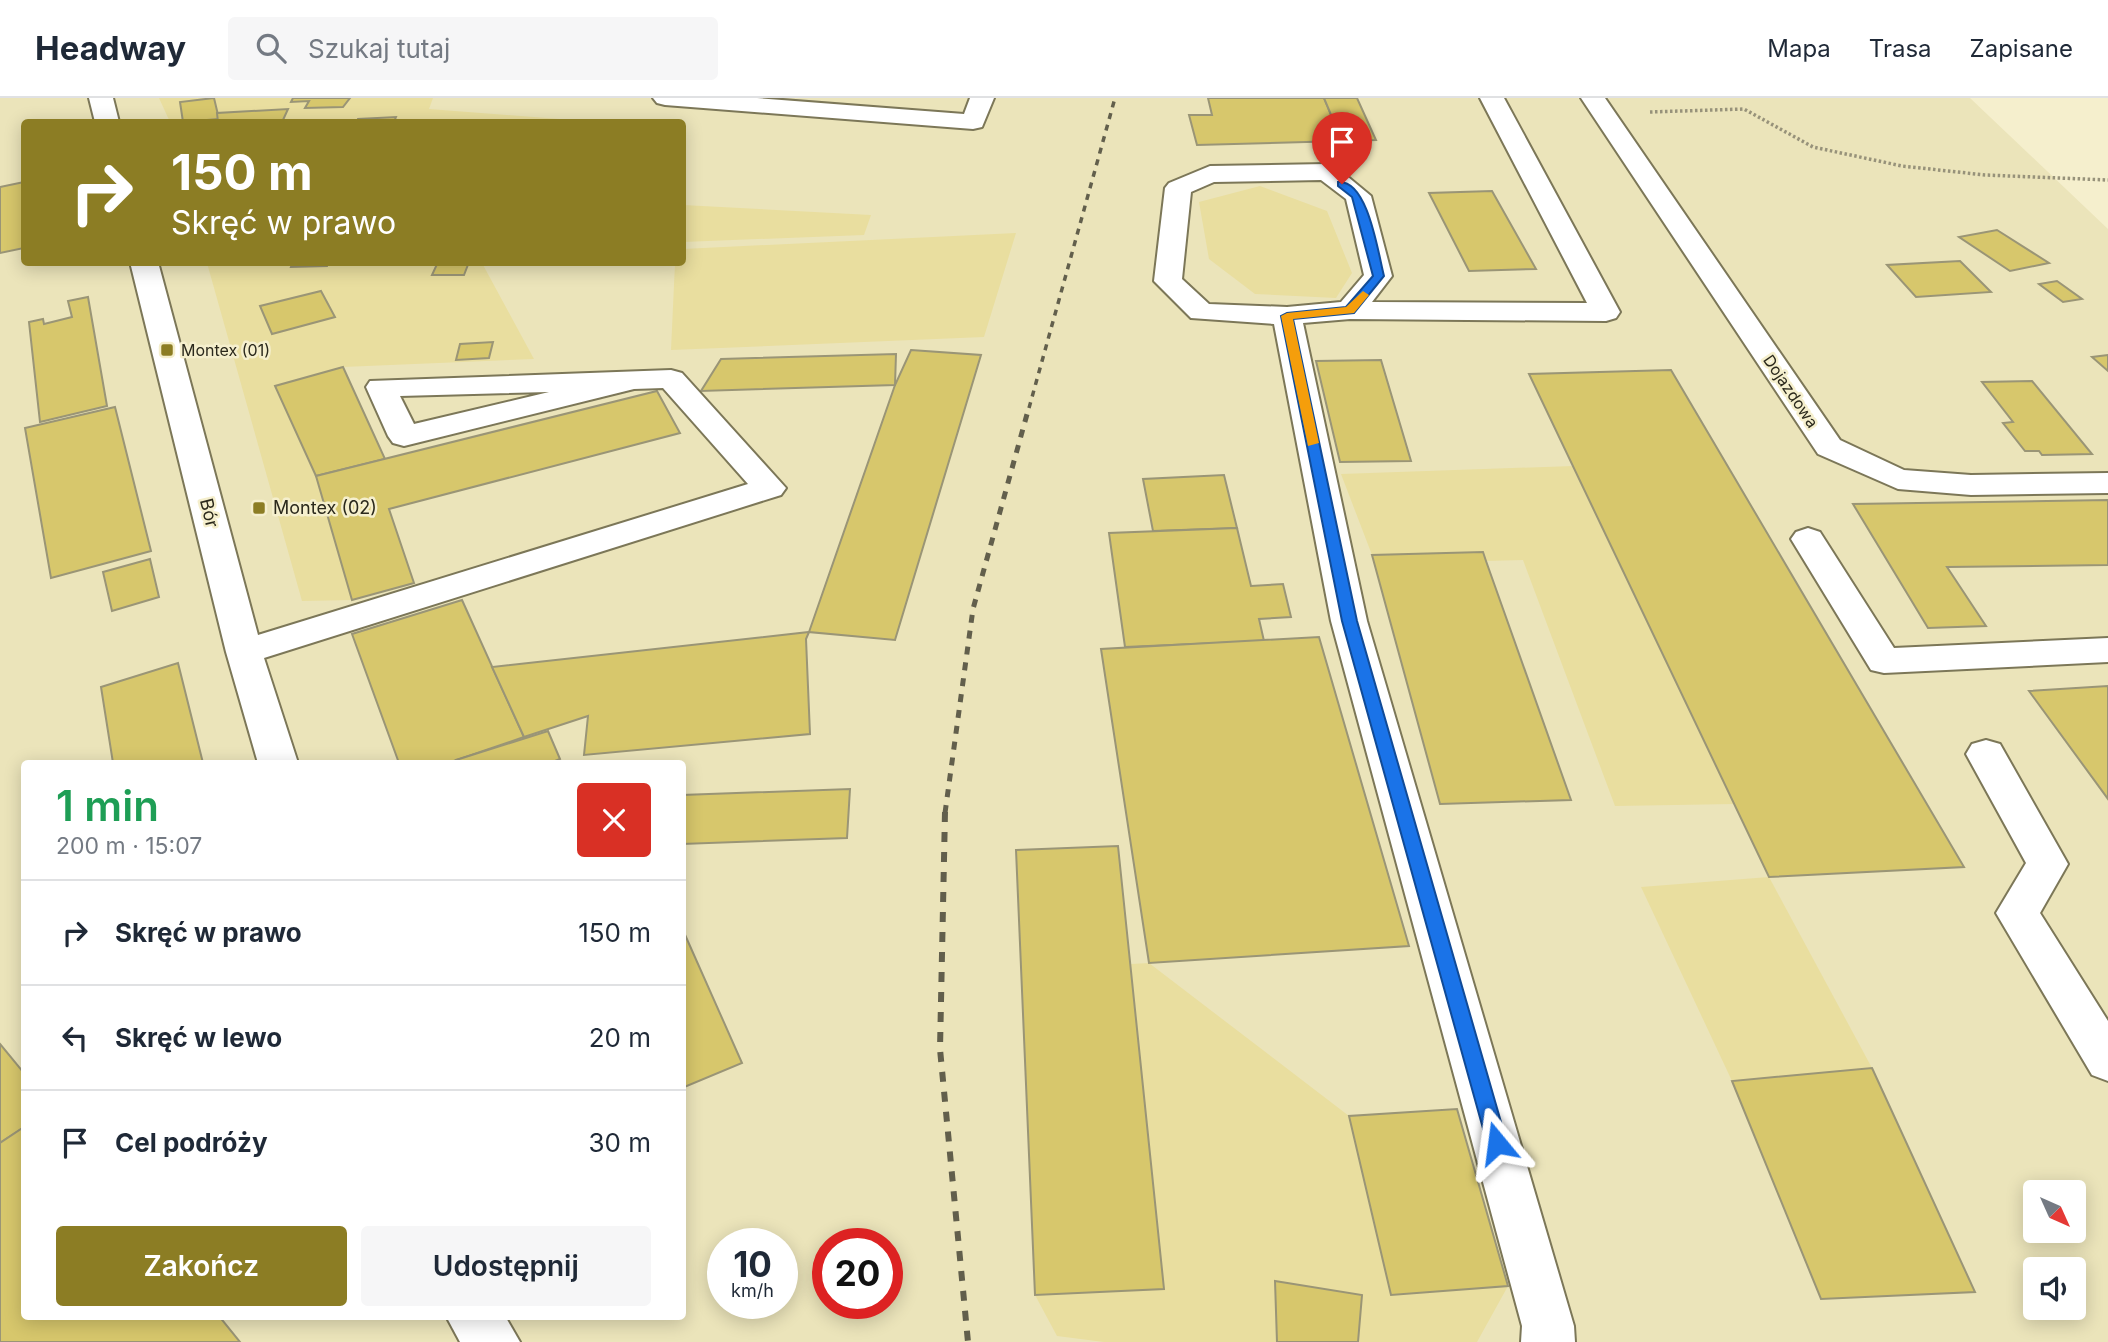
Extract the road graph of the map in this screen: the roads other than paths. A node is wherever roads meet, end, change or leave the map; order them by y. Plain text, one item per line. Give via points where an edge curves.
1 (101, 98) edge
2 (665, 98) edge
3 (982, 98) edge
4 (1492, 98) edge
5 (1598, 106) edge
6 (106, 119) edge
7 (145, 266) edge
8 (1350, 310) junction
9 (1287, 316) junction
10 (634, 380) junction
11 (2108, 483) edge
12 (1808, 539) dead end
13 (2108, 650) edge
14 (244, 652) junction
15 (1986, 754) dead end
16 (277, 760) edge
17 (2108, 1061) edge
18 (475, 1320) edge
19 (493, 1342) edge
20 (1548, 1342) edge

1 - 6 street
2 - 3 street via 973,122
4 - 8 street via 1606,312
5 - 11 street, Dojazdowa via 1829,447 1898,479 1971,485
7 - 14 street, Bór
8 - 9 street
8 - 9 street via 1378,276 1357,196 1327,172 1210,174 1178,188 1168,281 1201,312
9 - 20 street via 1349,621 1548,1326
10 - 10 street via 608,380 380,387 404,436
10 - 14 street via 671,379 769,488
12 - 13 street via 1884,660
14 - 16 street, Bór
15 - 17 street via 2047,864 2018,913
18 - 19 street

